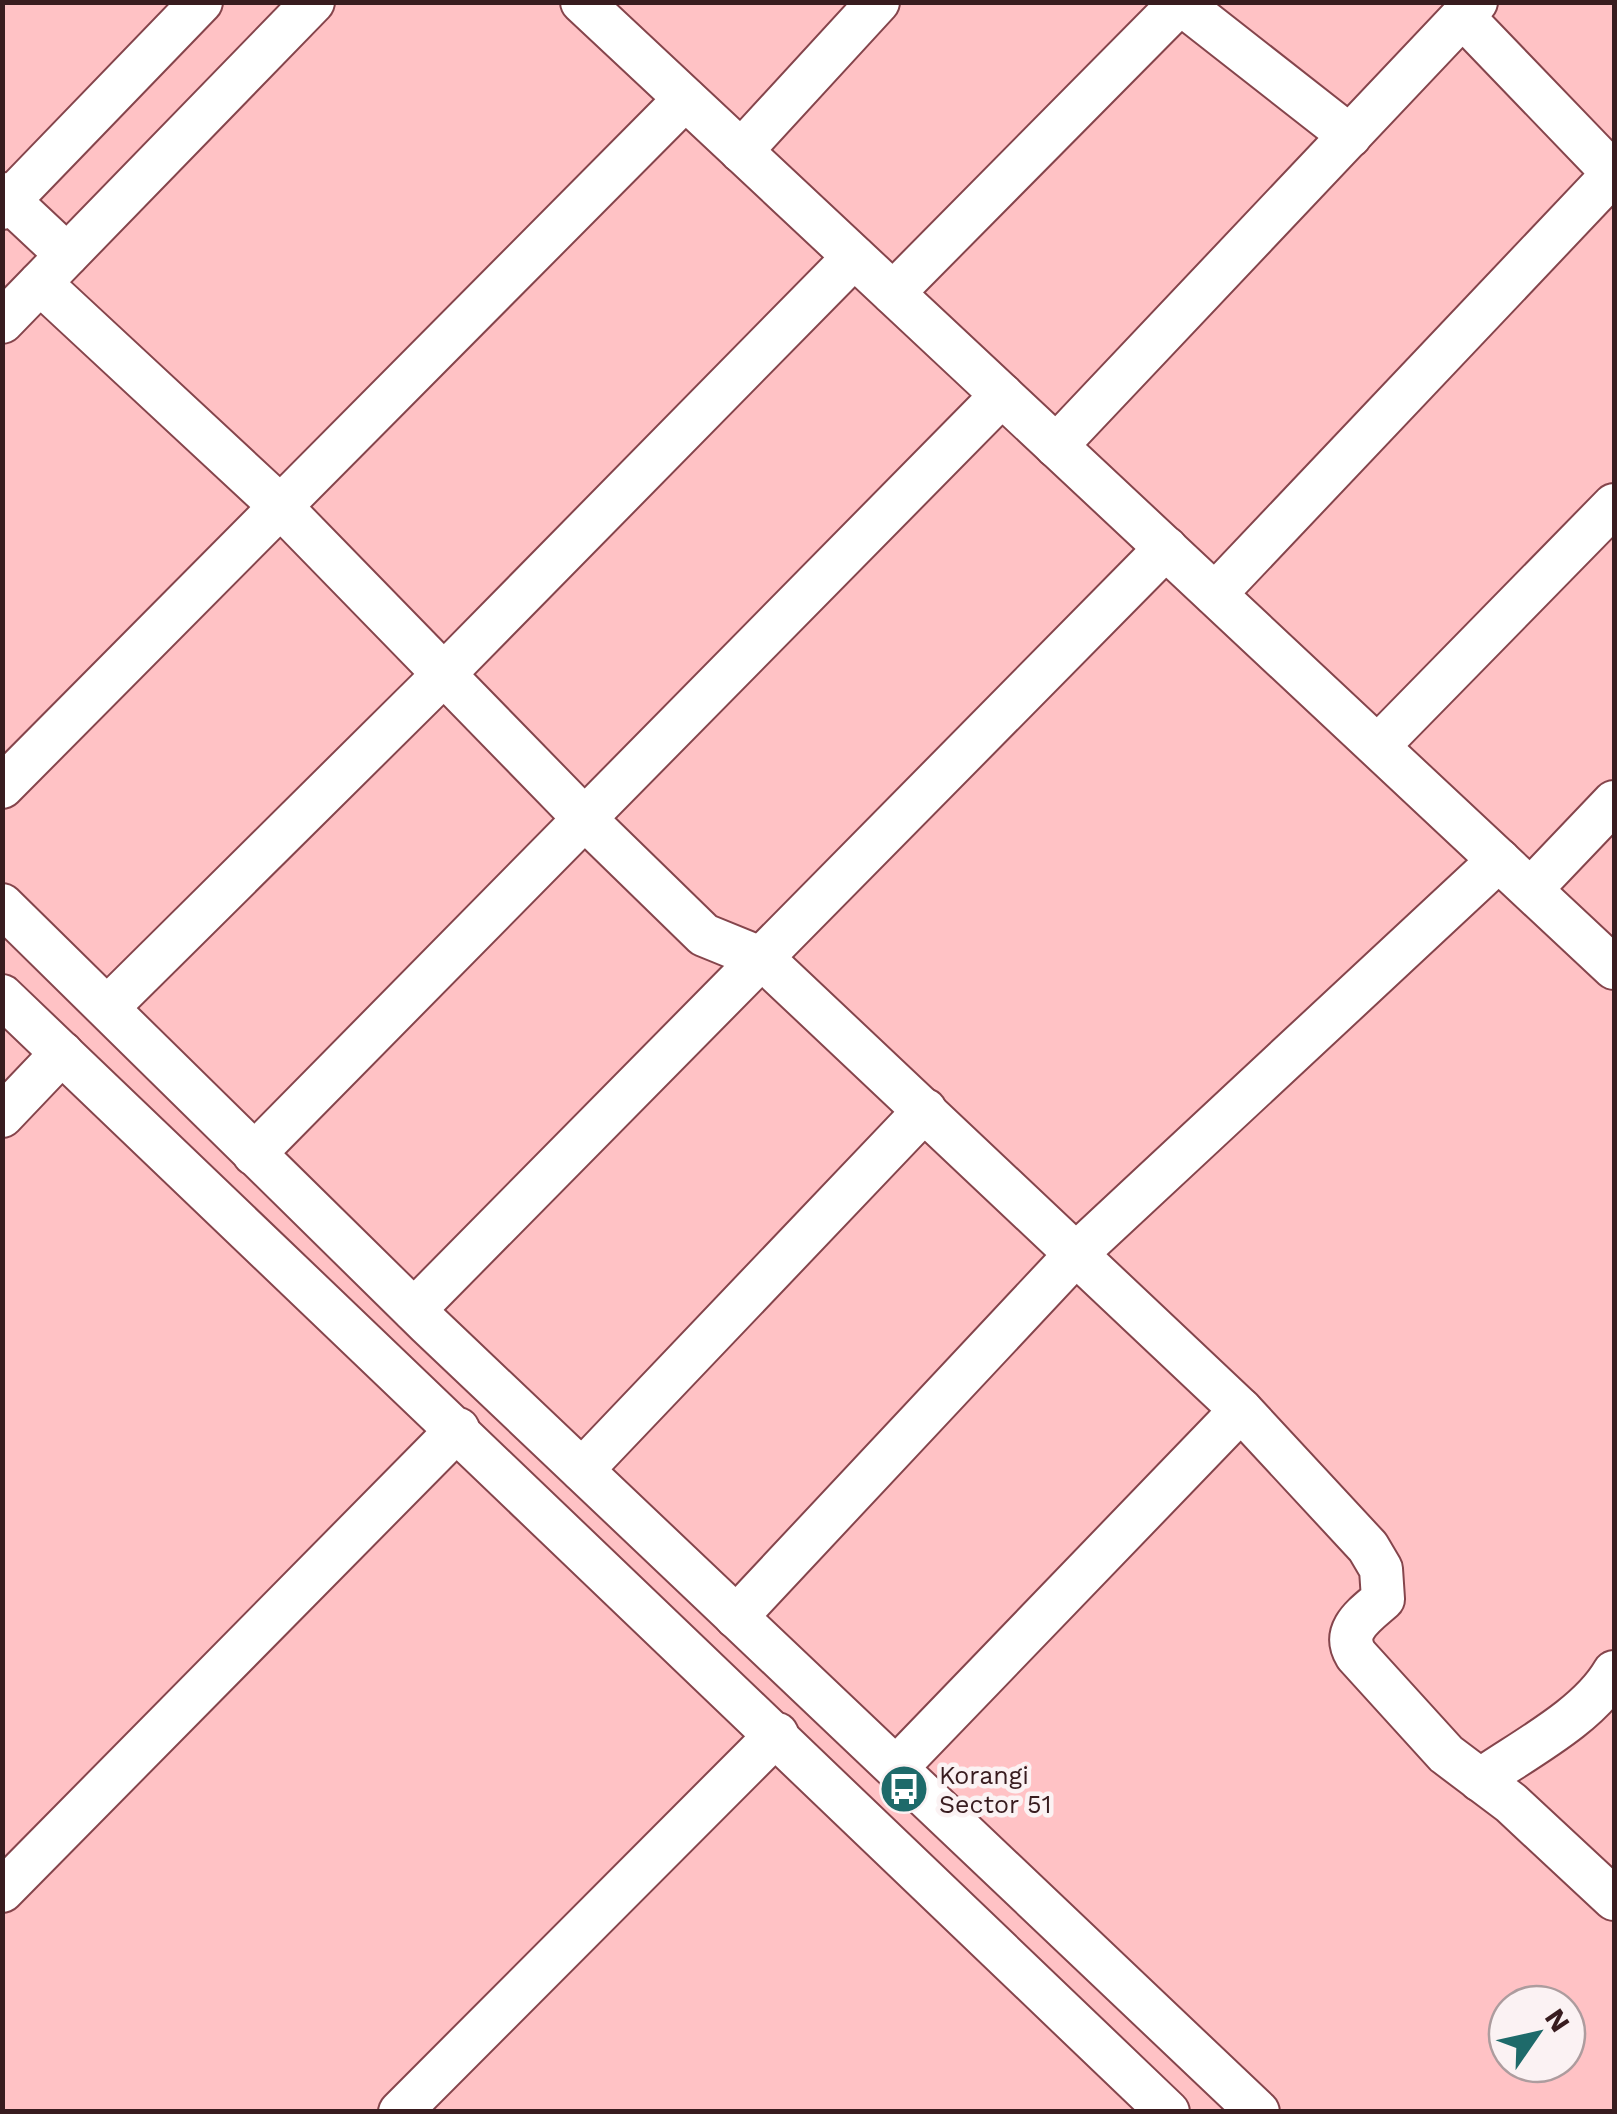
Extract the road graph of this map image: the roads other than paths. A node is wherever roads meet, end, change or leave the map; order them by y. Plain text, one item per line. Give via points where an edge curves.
1 (201, 2) edge
2 (313, 2) edge
3 (582, 2) edge
4 (878, 2) edge
5 (1180, 3) edge
6 (1470, 10) edge
7 (685, 99) junction
8 (1350, 136) junction
9 (741, 151) junction
10 (1614, 174) edge
11 (5, 201) edge
12 (854, 257) junction
13 (53, 269) junction
14 (894, 294) junction
15 (2, 322) edge
16 (1002, 395) junction
17 (1056, 446) junction
18 (1614, 505) edge
19 (280, 506) junction
20 (1166, 548) junction
21 (1215, 594) junction
22 (444, 675) junction
23 (1378, 746) junction
24 (2, 787) edge
25 (1614, 802) edge
26 (585, 819) junction
27 (1500, 860) junction
28 (1531, 889) junction
29 (2, 905) edge
30 (764, 959) junction
31 (1614, 968) edge
32 (2, 996) edge
33 (108, 1007) junction
34 (62, 1053) junction
35 (924, 1110) junction
36 (2, 1116) edge
37 (254, 1154) junction
38 (1076, 1254) junction
39 (414, 1310) junction
40 (1241, 1410) junction
41 (458, 1430) junction
42 (582, 1470) junction
43 (736, 1617) junction
44 (1614, 1672) edge
45 (777, 1734) junction
46 (896, 1768) junction
47 (1480, 1780) junction
48 (2, 1891) edge
49 (1614, 1898) edge
50 (400, 2112) edge
51 (1168, 2112) edge
52 (1258, 2112) edge

1 - 11 street
2 - 13 street
3 - 7 street
4 - 9 street
5 - 8 street
5 - 14 street
6 - 8 street
6 - 10 street
7 - 9 street
7 - 19 street
8 - 17 street
9 - 12 street
10 - 21 street
11 - 13 street
12 - 14 street
12 - 22 street
13 - 15 street
13 - 19 street
14 - 16 street
16 - 17 street
16 - 26 street
17 - 20 street
18 - 23 street
19 - 22 street
19 - 24 street
20 - 21 street
20 - 30 street
21 - 23 street
22 - 26 street
22 - 33 street
23 - 27 street
25 - 28 street
26 - 30 street via 704,934
26 - 37 street
27 - 28 street
27 - 38 street
28 - 31 street
29 - 33 street
30 - 35 street
30 - 39 street
32 - 34 street
33 - 37 street
34 - 36 street
34 - 41 street
35 - 38 street
35 - 42 street
37 - 39 street
38 - 40 street
38 - 43 street
39 - 42 street
40 - 46 street
40 - 47 street via 1381,1570 1382,1598 1350,1638 1356,1656 1446,1754
41 - 45 street
41 - 48 street
42 - 43 street
43 - 46 street
44 - 47 street via 1585,1708
45 - 50 street
45 - 51 street
46 - 52 street
47 - 49 street

